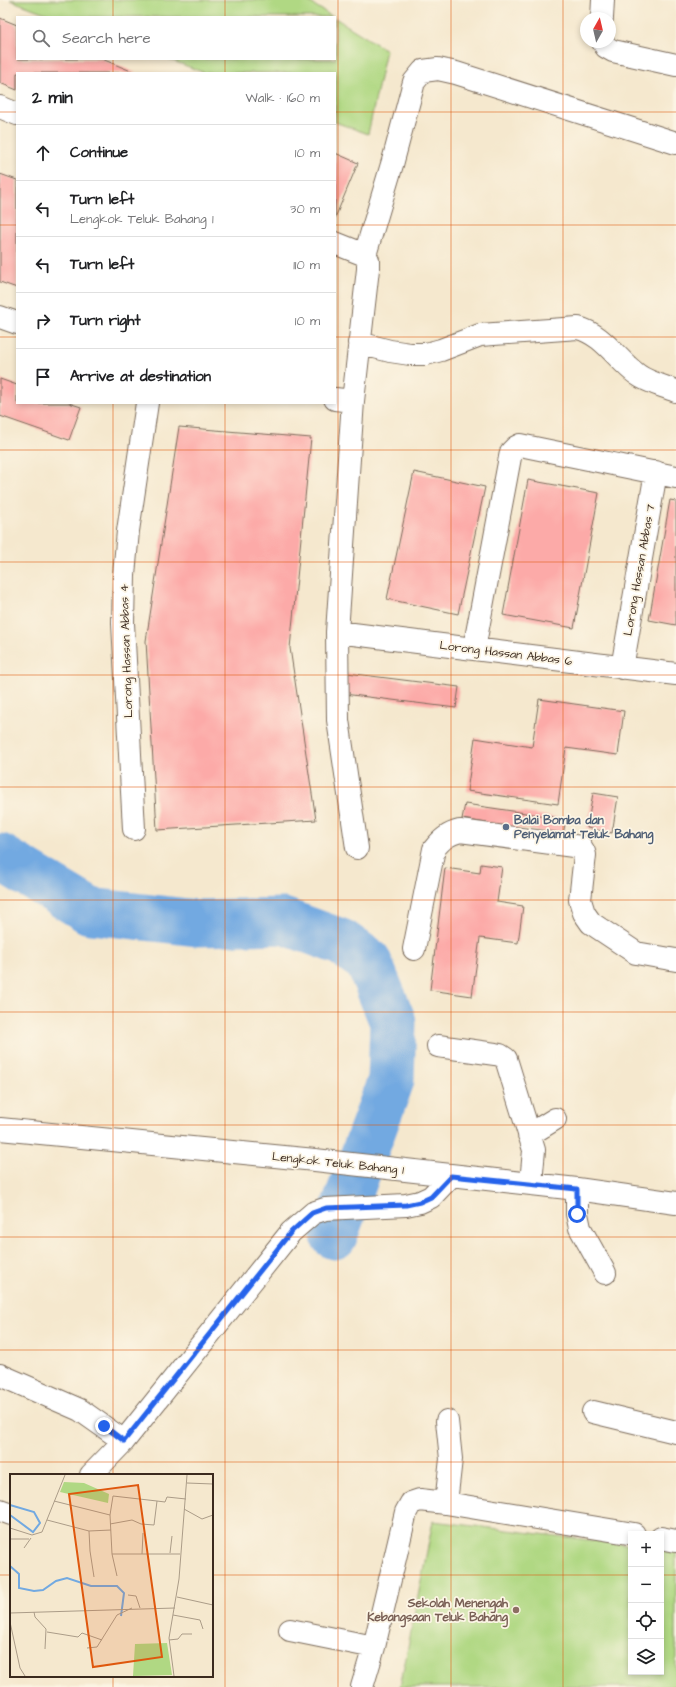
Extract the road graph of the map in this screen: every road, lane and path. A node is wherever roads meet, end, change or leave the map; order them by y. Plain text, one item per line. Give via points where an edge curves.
1 (603, 0) edge
2 (602, 12) edge
3 (608, 48) edge
4 (676, 65) edge
5 (0, 107) edge
6 (16, 114) edge
7 (676, 143) edge
8 (336, 243) edge
9 (365, 255) junction
10 (0, 317) edge
11 (16, 323) edge
12 (359, 343) junction
13 (676, 391) edge
14 (344, 400) edge
15 (147, 404) edge
16 (666, 474) edge
17 (337, 632) junction
18 (474, 649) junction
19 (622, 668) junction
20 (676, 674) edge
21 (134, 829) dead end
22 (357, 848) dead end
23 (414, 949) dead end
24 (676, 960) edge
25 (438, 1046) dead end
26 (555, 1119) dead end
27 (0, 1129) edge
28 (529, 1135) junction
29 (451, 1176) junction
30 (531, 1184) junction
31 (577, 1189) junction
32 (676, 1202) edge
33 (605, 1273) dead end
34 (0, 1375) edge
35 (593, 1412) dead end
36 (447, 1421) dead end
37 (676, 1432) edge
38 (124, 1441) junction
39 (92, 1474) edge
40 (446, 1504) junction
41 (0, 1510) edge
42 (10, 1514) edge
43 (628, 1533) edge
44 (664, 1539) edge
45 (676, 1541) edge
46 (290, 1630) dead end
47 (374, 1647) junction
48 (362, 1687) edge

1 - 2 street
3 - 4 street
5 - 6 street
7 - 9 street via 456,73 438,69 422,71 414,82
8 - 9 street
9 - 12 street via 368,269
10 - 11 street
12 - 13 street via 390,351 426,354 480,335 578,328 587,330 638,375
12 - 14 street
14 - 17 street
15 - 21 street, Lorong Hassan Abbas 4 via 128,531 122,623
16 - 18 street via 520,446 513,448
16 - 19 street, Lorong Hassan Abbas 7
17 - 18 street, Lorong Hassan Abbas 6
17 - 22 street via 338,720
18 - 19 street, Lorong Hassan Abbas 6
19 - 20 street, Lorong Hassan Abbas 6
23 - 24 street via 434,849 449,834 460,831 581,847 585,856 580,900 584,913 591,923 636,952
25 - 28 street via 504,1057
26 - 28 street
27 - 29 street, Lengkok Teluk Bahang 1
28 - 30 street via 534,1154
29 - 30 street, Lengkok Teluk Bahang 1
29 - 38 street via 431,1197 420,1202 406,1205 326,1208 312,1213 291,1232
30 - 31 street, Lengkok Teluk Bahang 1
31 - 32 street, Lengkok Teluk Bahang 1
31 - 33 street via 580,1228
34 - 38 street via 80,1410
35 - 37 street
36 - 40 street via 451,1459
38 - 39 street
40 - 43 street
40 - 47 street via 420,1500 411,1503 406,1512
41 - 42 street
44 - 45 street
46 - 47 street
47 - 48 street

